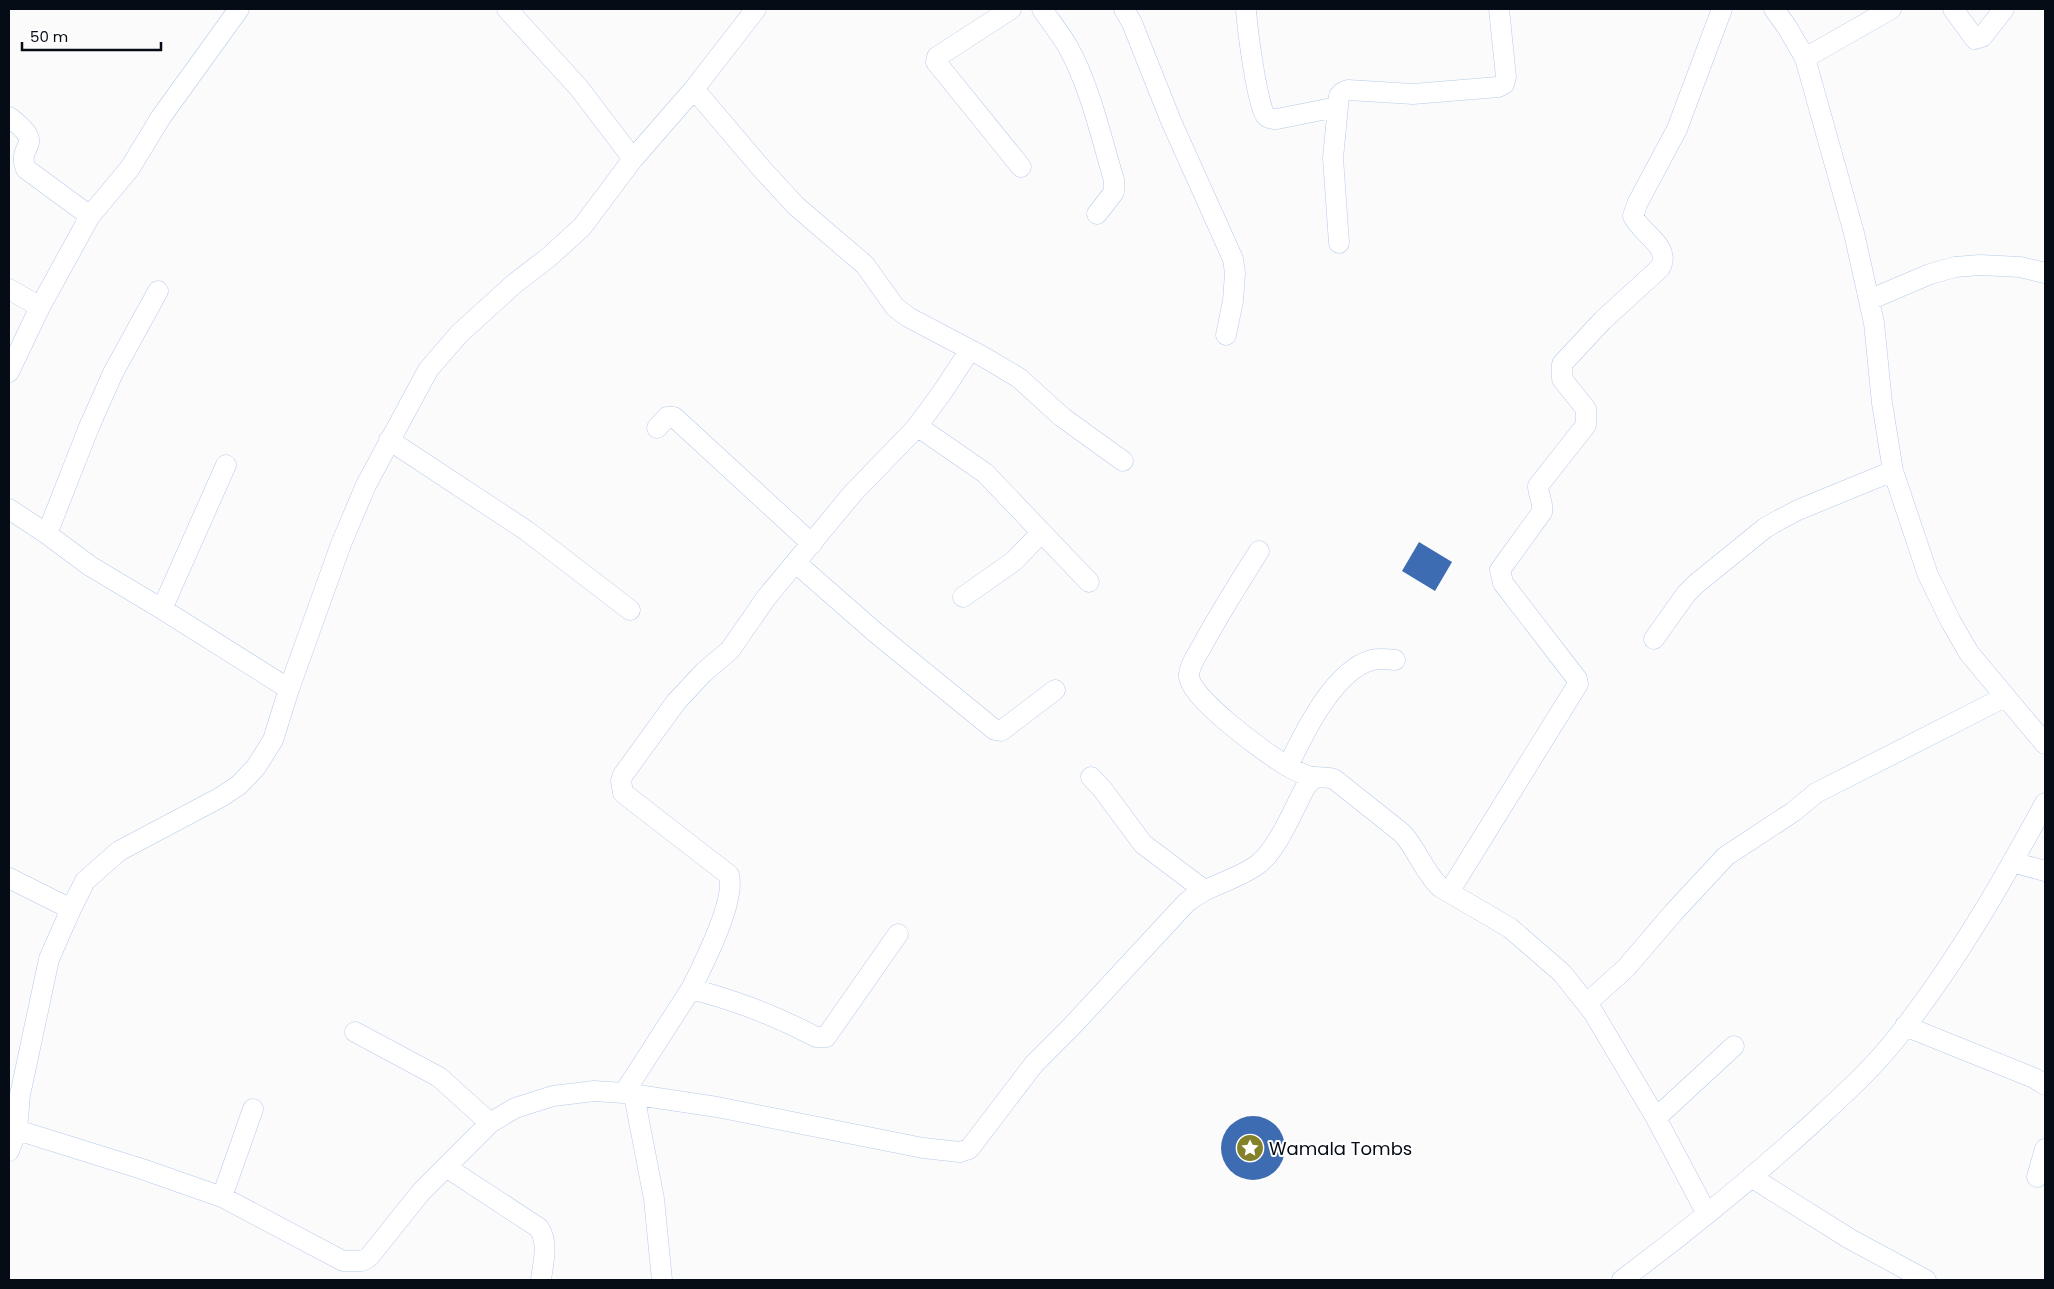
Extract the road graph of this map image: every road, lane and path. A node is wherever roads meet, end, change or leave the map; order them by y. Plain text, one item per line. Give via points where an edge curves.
1 (239, 9) edge
2 (507, 9) edge
3 (756, 9) edge
4 (1011, 9) edge
5 (1042, 9) edge
6 (1124, 9) edge
7 (1246, 9) edge
8 (1499, 9) edge
9 (1722, 9) edge
10 (1774, 9) edge
11 (1891, 9) edge
12 (1953, 9) edge
13 (2004, 9) edge
14 (1805, 58) junction
15 (694, 88) junction
16 (1338, 107) junction
17 (9, 117) edge
18 (633, 159) junction
19 (1021, 168) dead end
20 (1097, 214) dead end
21 (90, 216) junction
22 (1339, 243) dead end
23 (2045, 273) edge
24 (9, 289) edge
25 (158, 291) dead end
26 (1869, 300) junction
27 (40, 307) junction
28 (1226, 335) dead end
29 (970, 350) junction
30 (10, 365) edge
31 (917, 426) junction
32 (657, 428) dead end
33 (389, 440) junction
34 (1123, 461) dead end
35 (226, 464) dead end
36 (1893, 471) junction
37 (9, 509) edge
38 (1042, 532) junction
39 (47, 534) junction
40 (812, 544) junction
41 (1259, 551) dead end
42 (796, 562) junction
43 (1088, 582) dead end
44 (963, 597) dead end
45 (162, 609) junction
46 (630, 610) dead end
47 (1654, 639) dead end
48 (1395, 660) dead end
49 (289, 689) junction
50 (1055, 690) dead end
51 (2005, 698) junction
52 (2045, 744) edge
53 (1288, 766) junction
54 (1091, 777) dead end
55 (1314, 778) junction
56 (2045, 803) edge
57 (2012, 862) junction
58 (2045, 871) edge
59 (9, 878) edge
60 (1204, 890) junction
61 (1449, 892) junction
62 (70, 908) junction
63 (898, 934) dead end
64 (691, 989) junction
65 (1586, 1003) junction
66 (1906, 1026) junction
67 (355, 1032) dead end
68 (1734, 1046) dead end
69 (2045, 1085) edge
70 (14, 1094) edge
71 (629, 1094) junction
72 (253, 1109) dead end
73 (1656, 1118) junction
74 (490, 1123) junction
75 (17, 1130) junction
76 (2045, 1149) edge
77 (9, 1151) edge
78 (446, 1167) junction
79 (1752, 1177) junction
80 (2036, 1177) dead end
81 (222, 1197) junction
82 (1707, 1214) junction
83 (541, 1280) edge
84 (662, 1280) edge
85 (1622, 1280) edge
86 (1926, 1280) edge

1 - 21 street via 161,116 130,168
2 - 18 street via 579,88
3 - 15 street
4 - 19 street via 937,57 936,62
5 - 20 street via 1068,47 1093,110 1114,180 1114,192
6 - 28 street via 1233,259 1236,273
7 - 16 street via 1255,73 1266,116 1276,119
8 - 16 street via 1504,84 1413,94 1348,90 1339,96
9 - 61 street via 1677,129 1633,216 1636,224 1662,250 1664,261 1562,364 1562,379 1586,409 1586,425 1538,486 1542,512 1500,570 1503,583 1578,684
10 - 14 street
11 - 14 street
12 - 13 street via 1975,39 1979,39
14 - 26 street via 1854,233
15 - 18 street
15 - 29 street via 796,206 865,265 895,307
16 - 22 street via 1333,158
17 - 21 street via 30,136 24,156 26,169
18 - 33 street via 582,227 459,334 428,370
21 - 27 street
23 - 26 street via 2020,267 1955,267
24 - 27 street
25 - 39 street via 113,373
26 - 36 street
27 - 30 street
29 - 31 street
29 - 34 street via 1019,378 1062,417
31 - 38 street via 985,473
31 - 40 street via 853,493
32 - 40 street via 667,417 674,417
33 - 46 street via 527,531
33 - 49 street via 340,544
35 - 45 street
36 - 47 street via 1798,510 1765,528 1696,584
36 - 51 street via 1928,575 1951,622 1969,653
37 - 39 street
38 - 43 street
38 - 44 street via 1014,561
39 - 45 street via 90,566
40 - 42 street
41 - 53 street via 1211,629 1188,675 1191,685 1228,723
42 - 50 street via 876,633 996,730 1001,731
42 - 64 street via 730,650 676,702 621,781 621,788 628,797 729,875 731,886 718,930
45 - 49 street
48 - 53 street via 1372,660 1358,666 1337,685 1310,720
49 - 62 street via 273,740 239,785 119,851 85,882
51 - 52 street
51 - 65 street via 1816,792 1793,812 1736,848 1673,913 1626,968
53 - 55 street
54 - 60 street via 1144,844
55 - 60 street via 1306,786 1268,855 1258,865
55 - 61 street via 1334,779 1402,833 1433,880
56 - 57 street
57 - 58 street
57 - 66 street via 1941,978
59 - 62 street
60 - 71 street via 1186,902 1034,1064 969,1149 960,1152 923,1148 717,1107
61 - 65 street via 1510,928 1562,973
62 - 70 street via 49,960
63 - 64 street via 823,1038 771,1014
64 - 71 street
65 - 73 street
66 - 69 street
66 - 79 street via 1866,1074
67 - 74 street via 439,1076
68 - 73 street
70 - 75 street
71 - 74 street via 594,1091 553,1096 515,1108
71 - 84 street via 654,1199
72 - 81 street
73 - 82 street
74 - 78 street
75 - 77 street
75 - 81 street
76 - 80 street
78 - 81 street via 421,1192 377,1248 362,1261 343,1261
78 - 83 street via 539,1228 545,1243
79 - 82 street
79 - 86 street via 1850,1239
82 - 85 street

